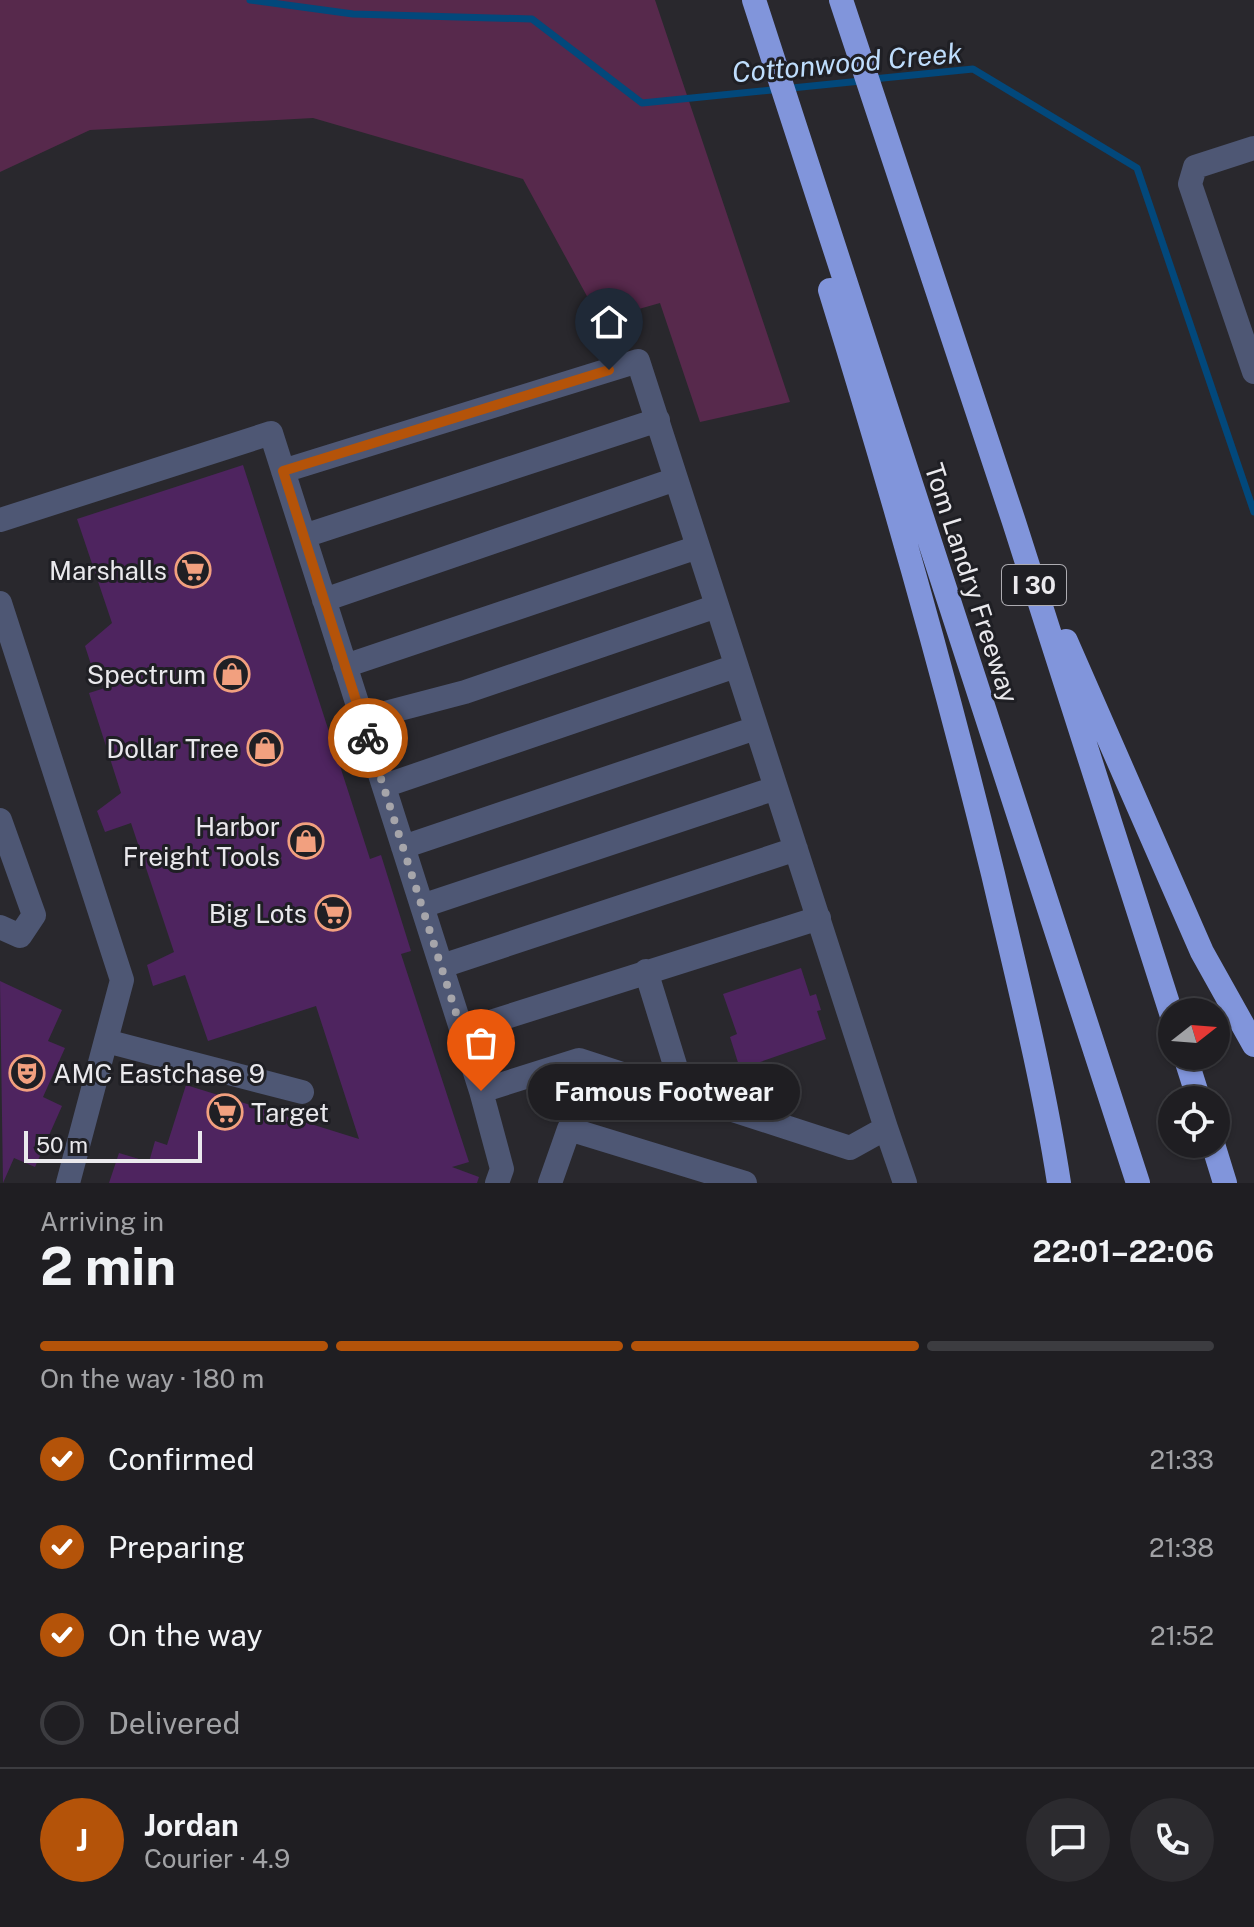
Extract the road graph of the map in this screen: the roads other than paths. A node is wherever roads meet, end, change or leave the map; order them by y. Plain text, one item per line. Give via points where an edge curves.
1 (754, 0) edge
2 (841, 0) edge
3 (1254, 148) edge
4 (822, 212) junction
5 (1254, 372) edge
6 (658, 420) junction
7 (283, 471) junction
8 (676, 479) junction
9 (0, 520) edge
10 (1014, 522) junction
11 (304, 536) junction
12 (698, 547) junction
13 (324, 600) junction
14 (0, 603) edge
15 (717, 606) junction
16 (345, 666) junction
17 (736, 666) junction
18 (362, 719) junction
19 (756, 728) junction
20 (384, 786) junction
21 (776, 788) junction
22 (0, 820) edge
23 (403, 847) junction
24 (796, 849) junction
25 (422, 906) junction
26 (819, 918) junction
27 (0, 927) edge
28 (442, 966) junction
29 (646, 971) junction
30 (1166, 998) edge
31 (462, 1031) junction
32 (106, 1041) junction
33 (1254, 1045) edge
34 (481, 1091) junction
35 (302, 1092) dead end
36 (684, 1094) junction
37 (886, 1128) junction
38 (1217, 1158) edge
39 (500, 1182) edge
40 (68, 1183) edge
41 (550, 1183) edge
42 (745, 1183) edge
43 (905, 1183) edge
44 (1059, 1183) edge
45 (1138, 1183) edge
46 (1225, 1183) edge

1 - 4 highway, Tom Landry Freeway
2 - 10 highway, I 30
3 - 5 lane via 1195,167 1190,184
4 - 44 highway via 825,273 904,528 954,716 1038,1061
4 - 45 highway, Tom Landry Freeway
6 - 7 lane via 638,361
6 - 8 lane
6 - 11 lane
7 - 9 lane via 271,433
7 - 11 lane
8 - 12 lane
8 - 13 lane
10 - 30 highway, I 30
10 - 33 highway via 1202,952
11 - 13 lane
12 - 15 lane
12 - 16 lane
13 - 16 lane
14 - 32 lane via 122,980
15 - 17 lane
15 - 18 lane via 465,692
16 - 18 lane
17 - 19 lane
17 - 20 lane
18 - 20 lane
19 - 21 lane
19 - 23 lane
20 - 23 lane
21 - 24 lane
21 - 25 lane
22 - 27 lane via 34,915 20,936
23 - 25 lane
24 - 26 lane
24 - 28 lane
25 - 28 lane
26 - 29 lane
26 - 37 lane
28 - 31 lane
29 - 31 lane
29 - 36 lane
31 - 34 lane
32 - 35 lane
32 - 40 lane
34 - 36 lane via 579,1060
34 - 39 lane via 502,1169
36 - 37 lane via 850,1148
37 - 43 lane
38 - 46 highway
41 - 42 lane via 569,1129

